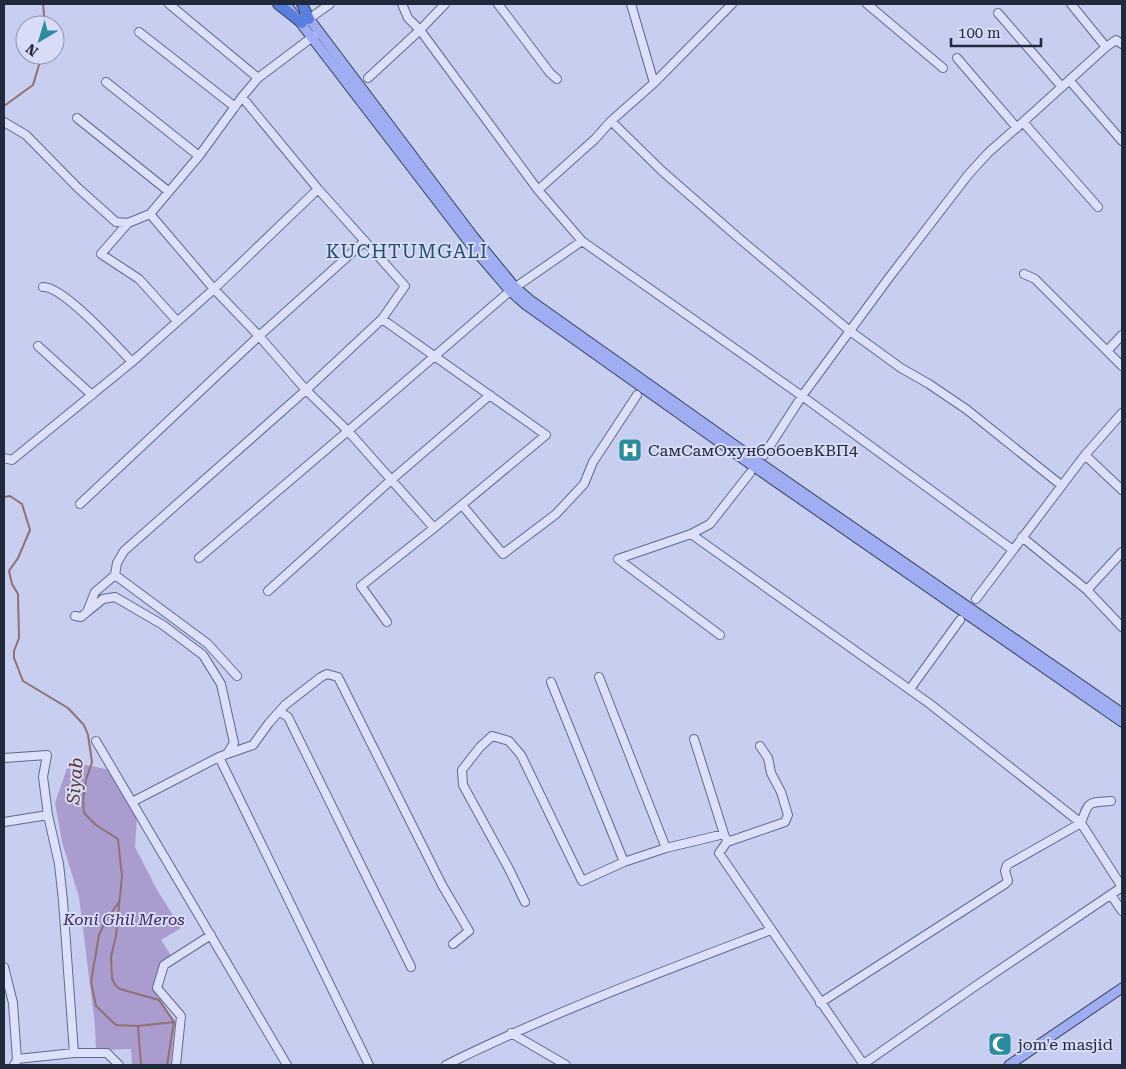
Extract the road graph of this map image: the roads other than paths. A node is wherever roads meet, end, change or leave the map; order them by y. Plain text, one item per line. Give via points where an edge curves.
1 (169, 4) edge
2 (278, 4) edge
3 (286, 4) edge
4 (298, 4) edge
5 (302, 4) edge
6 (330, 4) edge
7 (402, 4) edge
8 (445, 4) edge
9 (498, 4) edge
10 (631, 4) edge
11 (732, 4) edge
12 (867, 4) edge
13 (1071, 4) edge
14 (998, 13) dead end
15 (305, 21) junction
16 (420, 30) junction
17 (139, 32) dead end
18 (316, 34) junction
19 (1122, 44) edge
20 (1106, 47) junction
21 (956, 58) dead end
22 (943, 68) dead end
23 (258, 78) junction
24 (368, 78) dead end
25 (557, 79) dead end
26 (1070, 81) junction
27 (106, 82) dead end
28 (654, 82) junction
29 (1062, 87) junction
30 (242, 97) junction
31 (235, 107) junction
32 (77, 118) dead end
33 (611, 121) junction
34 (4, 122) edge
35 (1020, 125) junction
36 (1122, 141) edge
37 (199, 156) junction
38 (318, 189) junction
39 (538, 190) junction
40 (168, 191) junction
41 (1098, 207) dead end
42 (150, 214) junction
43 (128, 223) junction
44 (365, 241) junction
45 (582, 241) junction
46 (1024, 274) dead end
47 (43, 287) dead end
48 (214, 289) junction
49 (512, 289) junction
50 (382, 319) junction
51 (177, 321) junction
52 (850, 331) junction
53 (259, 336) junction
54 (1122, 336) edge
55 (38, 346) dead end
56 (1107, 351) junction
57 (434, 356) junction
58 (132, 362) junction
59 (1122, 366) edge
60 (306, 390) junction
61 (92, 395) junction
62 (490, 395) junction
63 (637, 396) dead end
64 (802, 396) junction
65 (1122, 413) edge
66 (348, 432) junction
67 (764, 454) dead end
68 (1085, 455) junction
69 (4, 458) edge
70 (750, 473) dead end
71 (390, 481) junction
72 (1062, 485) junction
73 (1122, 490) edge
74 (80, 504) dead end
75 (462, 505) junction
76 (434, 528) junction
77 (691, 534) junction
78 (1022, 537) junction
79 (1013, 550) junction
80 (1122, 552) edge
81 (199, 558) dead end
82 (115, 575) junction
83 (1087, 590) junction
84 (268, 591) dead end
85 (976, 599) dead end
86 (87, 612) junction
87 (75, 616) dead end
88 (960, 620) dead end
89 (387, 622) dead end
90 (1122, 627) edge
91 (720, 635) dead end
92 (237, 676) dead end
93 (599, 676) dead end
94 (551, 682) dead end
95 (910, 689) junction
96 (280, 712) junction
97 (1122, 713) edge
98 (1122, 722) edge
99 (694, 739) dead end
100 (96, 740) dead end
101 (760, 746) dead end
102 (223, 756) junction
103 (4, 758) edge
104 (1111, 801) dead end
105 (132, 802) junction
106 (48, 815) junction
107 (4, 822) edge
108 (1081, 822) junction
109 (724, 834) junction
110 (727, 842) junction
111 (666, 848) junction
112 (624, 862) junction
113 (1122, 887) edge
114 (1111, 895) junction
115 (525, 902) dead end
116 (1122, 911) edge
117 (771, 930) junction
118 (211, 935) junction
119 (452, 944) dead end
120 (4, 967) edge
121 (411, 967) dead end
122 (1122, 988) edge
123 (820, 1003) junction
124 (511, 1033) junction
125 (74, 1054) junction
126 (15, 1062) edge
127 (119, 1065) edge
128 (176, 1065) edge
129 (287, 1065) edge
130 (369, 1065) edge
131 (446, 1065) edge
132 (566, 1065) edge
133 (863, 1065) edge
134 (1009, 1065) edge

1 - 23 street
2 - 15 highway
3 - 15 main road
4 - 15 main road
5 - 15 highway
6 - 15 street
7 - 16 street via 408,18
8 - 16 street
9 - 25 street
10 - 28 street
11 - 28 street
12 - 22 street
13 - 20 street
14 - 29 street
15 - 18 main road
16 - 24 street
16 - 39 street
17 - 31 street
18 - 23 street
18 - 49 main road via 450,218
19 - 20 street via 1116,40
20 - 26 street
21 - 35 street
23 - 30 street
26 - 29 street
26 - 36 street
27 - 37 street
28 - 33 street
29 - 35 street
30 - 31 street
30 - 38 street
31 - 37 street
32 - 40 street
33 - 39 street
33 - 52 street via 662,171
34 - 43 street via 26,135 116,222
35 - 41 street
35 - 52 street via 968,175
37 - 40 street
38 - 44 street
38 - 48 street
39 - 45 street
40 - 42 street
42 - 43 street
42 - 48 street
43 - 51 street via 102,254 139,280
44 - 50 street via 405,286
44 - 53 street
45 - 49 street
45 - 64 street
46 - 56 street via 1035,279
47 - 58 street via 55,290 87,316
48 - 51 street
48 - 53 street
49 - 57 street
49 - 97 main road
49 - 98 main road via 526,305 761,472
50 - 57 street
50 - 60 street
51 - 58 street
52 - 64 street
52 - 72 street via 966,409
53 - 60 street
53 - 74 street
54 - 56 street
55 - 61 street
56 - 59 street
57 - 62 street
57 - 66 street
58 - 61 street
60 - 66 street
60 - 82 street via 124,551
61 - 69 street via 12,460
62 - 71 street
62 - 75 street via 546,435
63 - 75 street via 593,462 584,484 556,514 503,554
64 - 67 street
64 - 79 street
65 - 68 street
66 - 71 street
66 - 81 street
68 - 72 street
68 - 73 street
70 - 77 street via 710,524
71 - 76 street
71 - 84 street
72 - 78 street
75 - 76 street
76 - 89 street via 362,586
77 - 91 street via 618,559
77 - 95 street
78 - 79 street
78 - 83 street
79 - 85 street
80 - 83 street
82 - 86 street via 95,592
82 - 92 street via 208,644
83 - 90 street
86 - 87 street via 81,617
86 - 102 street via 103,599 115,597 203,655 221,684 234,743
88 - 95 street
93 - 111 street
94 - 112 street
95 - 108 street
96 - 102 street via 253,745
96 - 119 street via 321,677 327,674 338,676 438,877 469,931
96 - 121 street via 288,717
99 - 109 street
100 - 105 street
101 - 110 street via 768,758 788,815 785,822
102 - 105 street
102 - 130 street
103 - 106 street via 47,755 43,777
104 - 108 street via 1087,806
105 - 118 street
106 - 107 street
106 - 125 street via 59,864
108 - 113 street
108 - 123 street via 1007,865 1008,881 1005,884
109 - 110 street
109 - 111 street
110 - 117 street via 719,853
111 - 112 street
112 - 115 street via 582,881 521,755 509,741 492,736 462,770 464,785
113 - 114 street
114 - 116 street
114 - 133 street
117 - 123 street
117 - 124 street
118 - 128 street via 164,965 157,988 180,1016
118 - 129 street
120 - 126 street via 13,1003
122 - 134 main road
123 - 133 street
124 - 131 street
124 - 132 street
125 - 126 street
125 - 127 street via 107,1053

